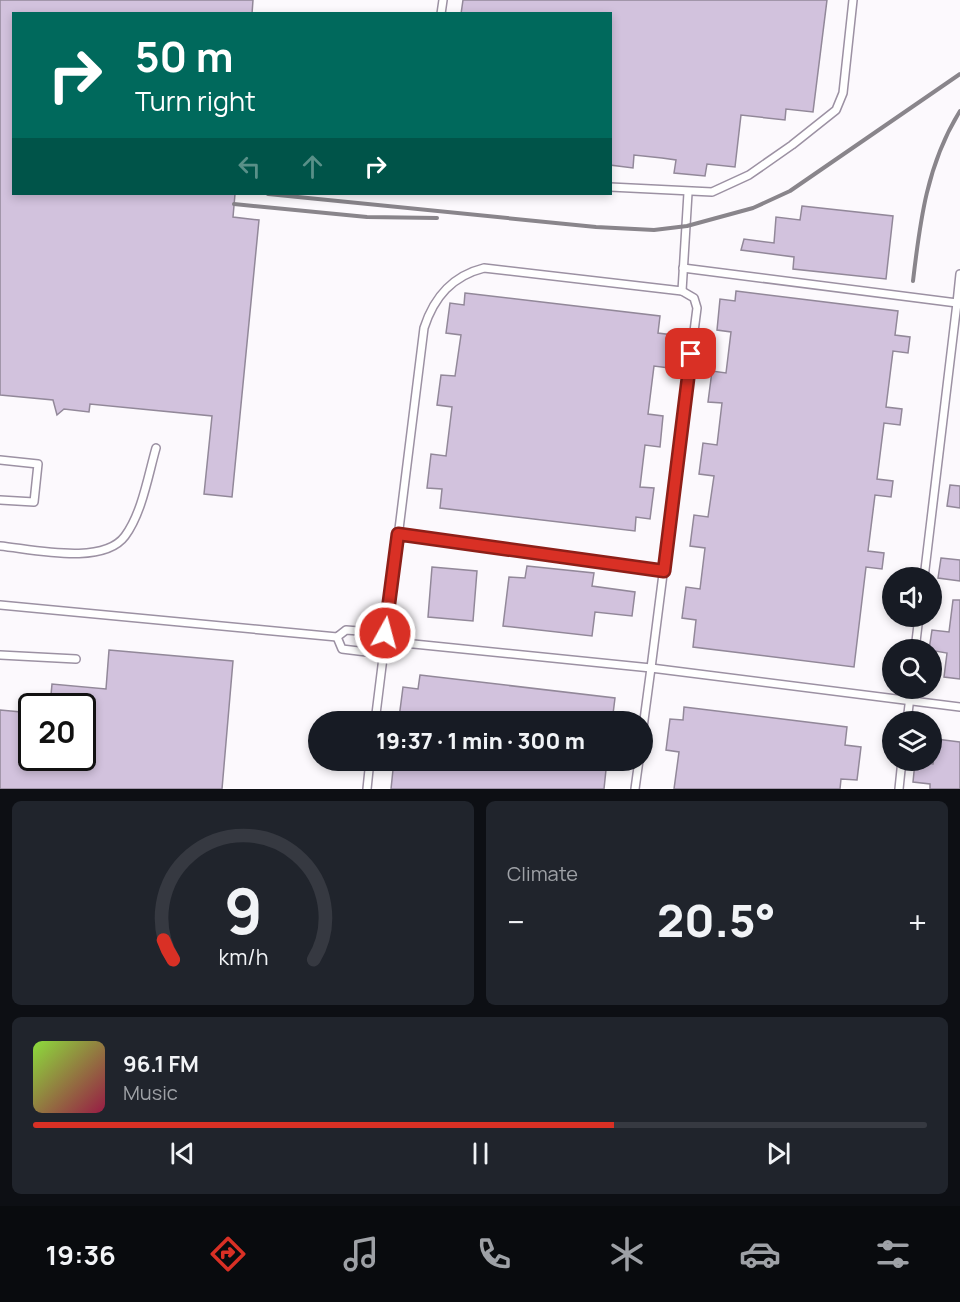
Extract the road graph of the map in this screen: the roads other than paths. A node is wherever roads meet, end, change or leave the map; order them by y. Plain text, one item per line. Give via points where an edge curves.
1 (853, 0) edge
2 (612, 187) edge
3 (688, 193) junction
4 (683, 268) junction
5 (960, 274) edge
6 (681, 291) junction
7 (957, 303) junction
8 (156, 448) dead end
9 (0, 460) edge
10 (0, 500) edge
11 (398, 534) junction
12 (0, 546) edge
13 (925, 567) edge
14 (664, 571) junction
15 (0, 605) edge
16 (385, 633) junction
17 (337, 637) junction
18 (384, 642) junction
19 (382, 654) junction
20 (0, 655) edge
21 (76, 658) dead end
22 (651, 668) junction
23 (909, 700) junction
24 (960, 707) edge
25 (376, 711) edge
26 (645, 711) edge
27 (908, 711) edge
28 (369, 771) edge
29 (637, 771) edge
30 (901, 771) edge
31 (367, 789) edge
32 (635, 789) edge
33 (899, 789) edge

1 - 3 lane via 843,93 836,110 749,175 712,192
2 - 3 lane
3 - 4 lane
4 - 6 lane
4 - 7 lane
5 - 7 lane
6 - 11 lane via 484,268 467,272 451,283 437,297 424,328
6 - 14 lane via 694,298 697,308
7 - 13 lane
8 - 12 lane via 130,525 118,543 84,554
9 - 10 lane via 38,464 34,502
11 - 14 lane
11 - 16 lane
14 - 22 lane
15 - 17 lane
16 - 17 lane via 346,630
16 - 18 lane
17 - 19 lane via 342,649
18 - 19 lane
18 - 22 lane
19 - 25 lane
20 - 21 lane
22 - 23 lane
22 - 26 lane
23 - 24 lane
23 - 27 lane
28 - 31 lane
29 - 32 lane
30 - 33 lane

